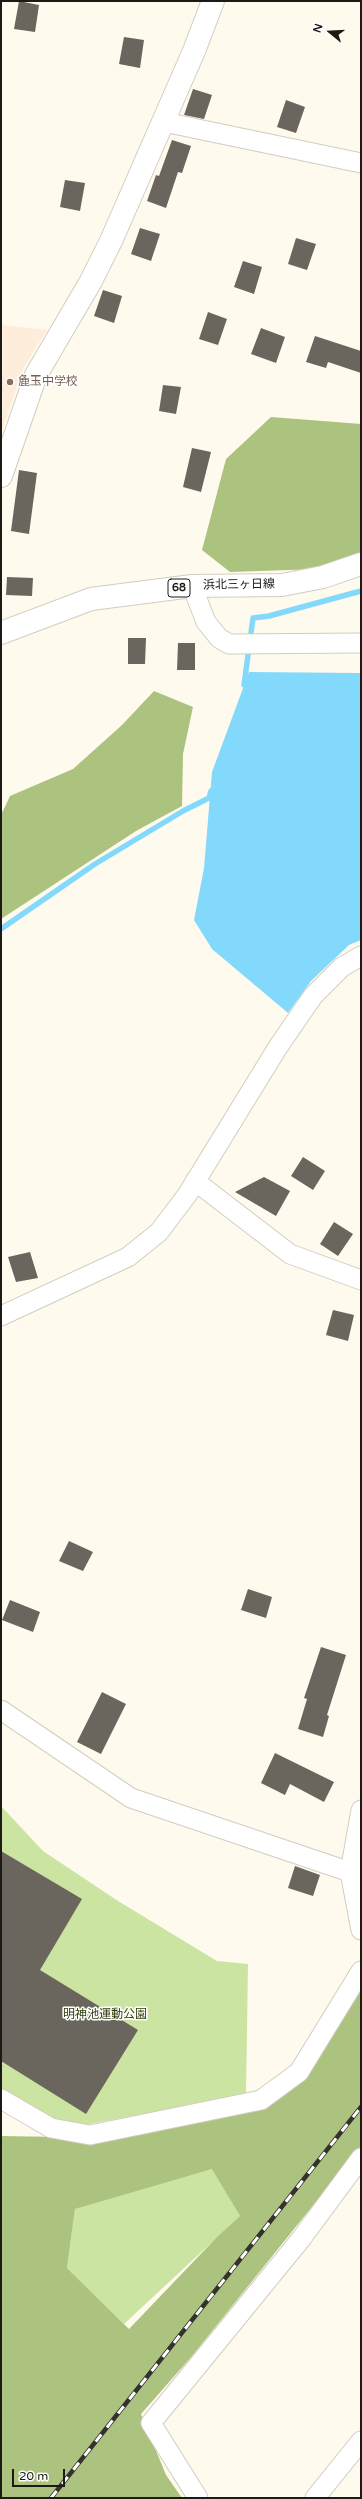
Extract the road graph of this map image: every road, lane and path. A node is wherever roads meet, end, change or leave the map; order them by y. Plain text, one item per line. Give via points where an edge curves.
1 (213, 1) edge
2 (164, 122) junction
3 (361, 163) edge
4 (1, 476) edge
5 (361, 564) edge
6 (192, 586) junction
7 (1, 633) edge
8 (361, 643) edge
9 (361, 956) edge
10 (195, 1181) junction
11 (361, 1280) edge
12 (1, 1316) edge
13 (1, 1710) edge
14 (361, 1810) edge
15 (356, 1873) edge
16 (361, 1930) edge
17 (361, 1971) edge
18 (1, 2099) edge
19 (361, 2158) edge
20 (361, 2441) edge
21 (198, 2498) edge
22 (315, 2498) edge

1 - 2 street
2 - 3 street
2 - 4 street via 91,281 36,375
5 - 6 street, 浜北三ヶ日線 / 68 via 323,577 282,585
6 - 7 street, 浜北三ヶ日線 / 68 via 91,599
6 - 8 street via 206,622 219,638 229,644
9 - 10 street via 342,967 314,996 278,1047
10 - 11 street via 290,1254
10 - 12 street via 159,1232 128,1257
13 - 15 street via 131,1798
14 - 15 street
15 - 16 street
17 - 18 street via 299,2072 261,2100 90,2135 50,2128
19 - 21 street via 301,2239 151,2423
20 - 22 street

